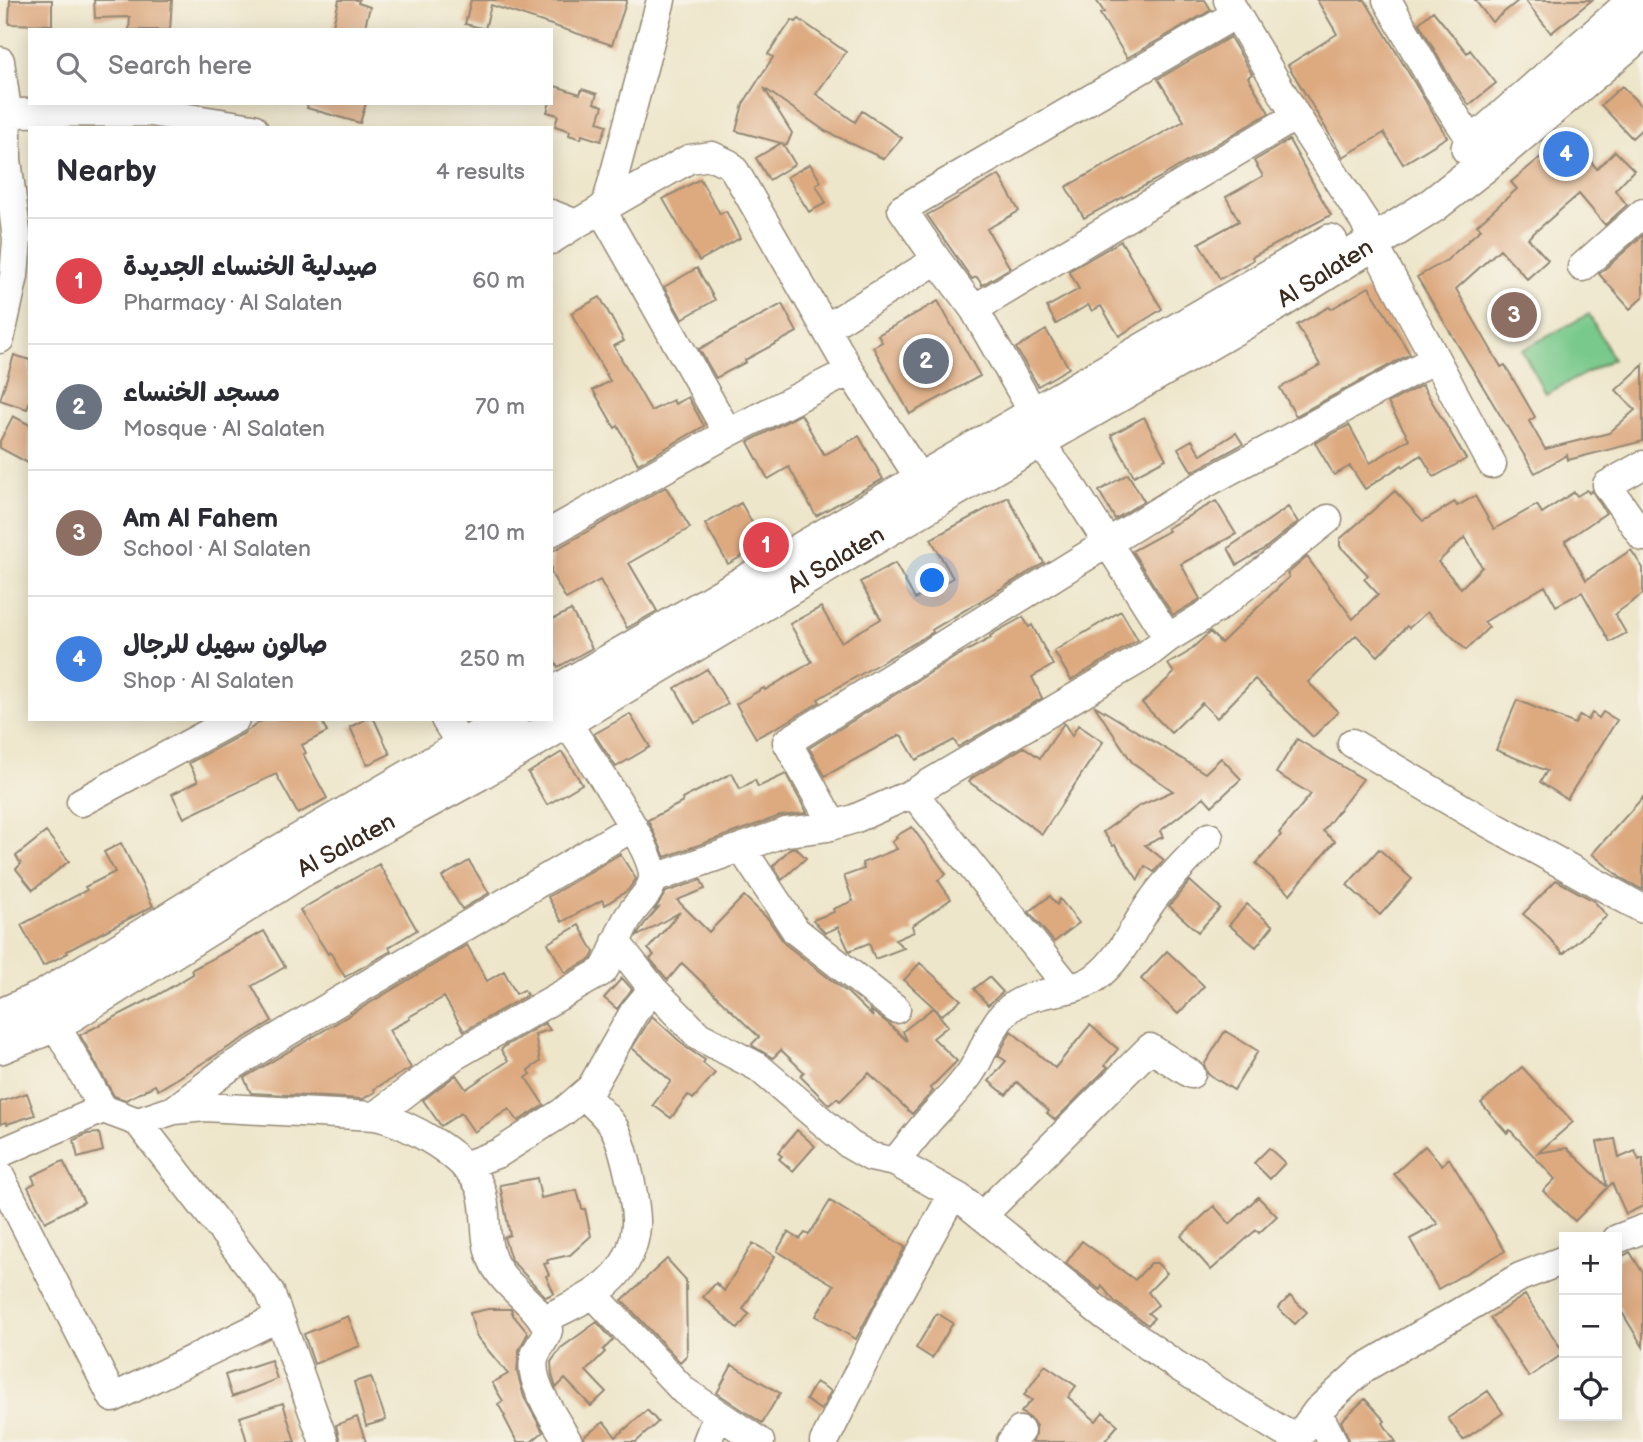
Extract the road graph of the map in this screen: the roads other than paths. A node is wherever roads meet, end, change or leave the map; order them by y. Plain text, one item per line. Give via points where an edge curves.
1 (661, 0) edge
2 (1637, 0) edge
3 (1397, 5) edge
4 (1232, 7) edge
5 (1643, 30) edge
6 (0, 61) edge
7 (7, 113) junction
8 (1296, 116) junction
9 (240, 126) edge
10 (1479, 155) junction
11 (4, 159) edge
12 (603, 207) junction
13 (1643, 213) edge
14 (564, 219) edge
15 (1369, 233) junction
16 (553, 237) edge
17 (937, 260) junction
18 (1581, 267) dead end
19 (22, 278) edge
20 (974, 309) junction
21 (826, 328) junction
22 (0, 339) edge
23 (1435, 359) junction
24 (850, 371) junction
25 (1040, 431) junction
26 (728, 433) junction
27 (1492, 464) dead end
28 (1643, 465) edge
29 (928, 491) junction
30 (1328, 519) dead end
31 (553, 531) edge
32 (1643, 537) edge
33 (1108, 542) junction
34 (1168, 638) junction
35 (558, 708) edge
36 (231, 721) edge
37 (508, 721) edge
38 (526, 721) edge
39 (1352, 743) dead end
40 (462, 747) edge
41 (913, 793) junction
42 (81, 802) dead end
43 (833, 825) junction
44 (633, 827) junction
45 (1209, 837) dead end
46 (742, 849) junction
47 (653, 878) junction
48 (1643, 909) edge
49 (616, 942) junction
50 (1069, 988) junction
51 (653, 989) junction
52 (896, 1009) dead end
53 (0, 1017) edge
54 (55, 1024) junction
55 (0, 1046) edge
56 (1191, 1074) dead end
57 (583, 1096) junction
58 (103, 1109) junction
59 (174, 1110) junction
60 (375, 1116) junction
61 (138, 1122) junction
62 (0, 1153) edge
63 (895, 1162) junction
64 (464, 1166) junction
65 (0, 1176) edge
66 (953, 1194) junction
67 (982, 1216) junction
68 (1643, 1229) edge
69 (1622, 1237) edge
70 (1559, 1262) edge
71 (594, 1295) junction
72 (279, 1317) junction
73 (543, 1320) junction
74 (1317, 1411) junction
75 (718, 1414) junction
76 (1296, 1440) edge
77 (324, 1442) edge
78 (568, 1442) edge
79 (707, 1442) edge
80 (760, 1442) edge
81 (824, 1442) edge
82 (1334, 1442) edge

1 - 12 street
2 - 10 main road, Al Salaten
3 - 10 street via 1438,90
4 - 8 street
4 - 17 street via 902,209
5 - 10 main road, Al Salaten
6 - 7 street
7 - 9 street via 150,112
7 - 11 street
8 - 15 street
8 - 20 street
10 - 15 main road, Al Salaten via 1433,205
11 - 19 street
12 - 14 street
12 - 21 street via 689,159 721,159 735,171
12 - 26 street
13 - 18 street
14 - 16 street
15 - 23 street
15 - 25 main road, Al Salaten
17 - 20 street
17 - 21 street
19 - 22 street
20 - 25 street
21 - 24 street
23 - 27 street
23 - 33 street via 1188,493
24 - 26 street
24 - 29 street
25 - 29 main road, Al Salaten
25 - 33 street
26 - 31 street
28 - 32 street via 1607,485
29 - 35 main road, Al Salaten via 834,563
30 - 34 street via 1220,606
33 - 34 street
33 - 43 street via 787,742
34 - 41 street via 1111,677
35 - 44 street
36 - 42 street
37 - 40 main road, Al Salaten
38 - 40 main road, Al Salaten
39 - 48 street
40 - 53 main road, Al Salaten via 43,998
40 - 54 main road, Al Salaten via 304,868
41 - 43 street
41 - 50 street
43 - 46 street via 786,832
44 - 47 street
44 - 59 street via 287,1032 227,1069
45 - 50 street via 1152,901 1110,964 1093,979
46 - 47 street
46 - 52 street via 796,931
47 - 49 street
49 - 51 street
49 - 60 street via 603,971 454,1056
50 - 63 street via 1033,997 1008,1010 970,1074
51 - 57 street
51 - 63 street via 699,1036 758,1067 850,1145 871,1157
54 - 55 main road, Al Salaten
54 - 58 street
56 - 67 street via 1150,1048
57 - 64 street via 499,1153
57 - 71 street via 614,1128 624,1150 636,1224 631,1249 619,1271
58 - 61 street
58 - 62 street
59 - 60 street via 205,1107
59 - 61 street
60 - 64 street via 391,1119
61 - 72 street via 270,1292
63 - 66 street
64 - 73 street via 482,1192 491,1259
65 - 72 street via 113,1398
66 - 67 street
66 - 81 street
67 - 76 street via 1114,1322
68 - 69 street
70 - 74 street via 1520,1277 1364,1368
71 - 73 street
71 - 75 street via 684,1391
72 - 77 street
73 - 78 street via 548,1330 534,1356 536,1384
74 - 76 street
74 - 82 street
75 - 79 street
75 - 80 street

